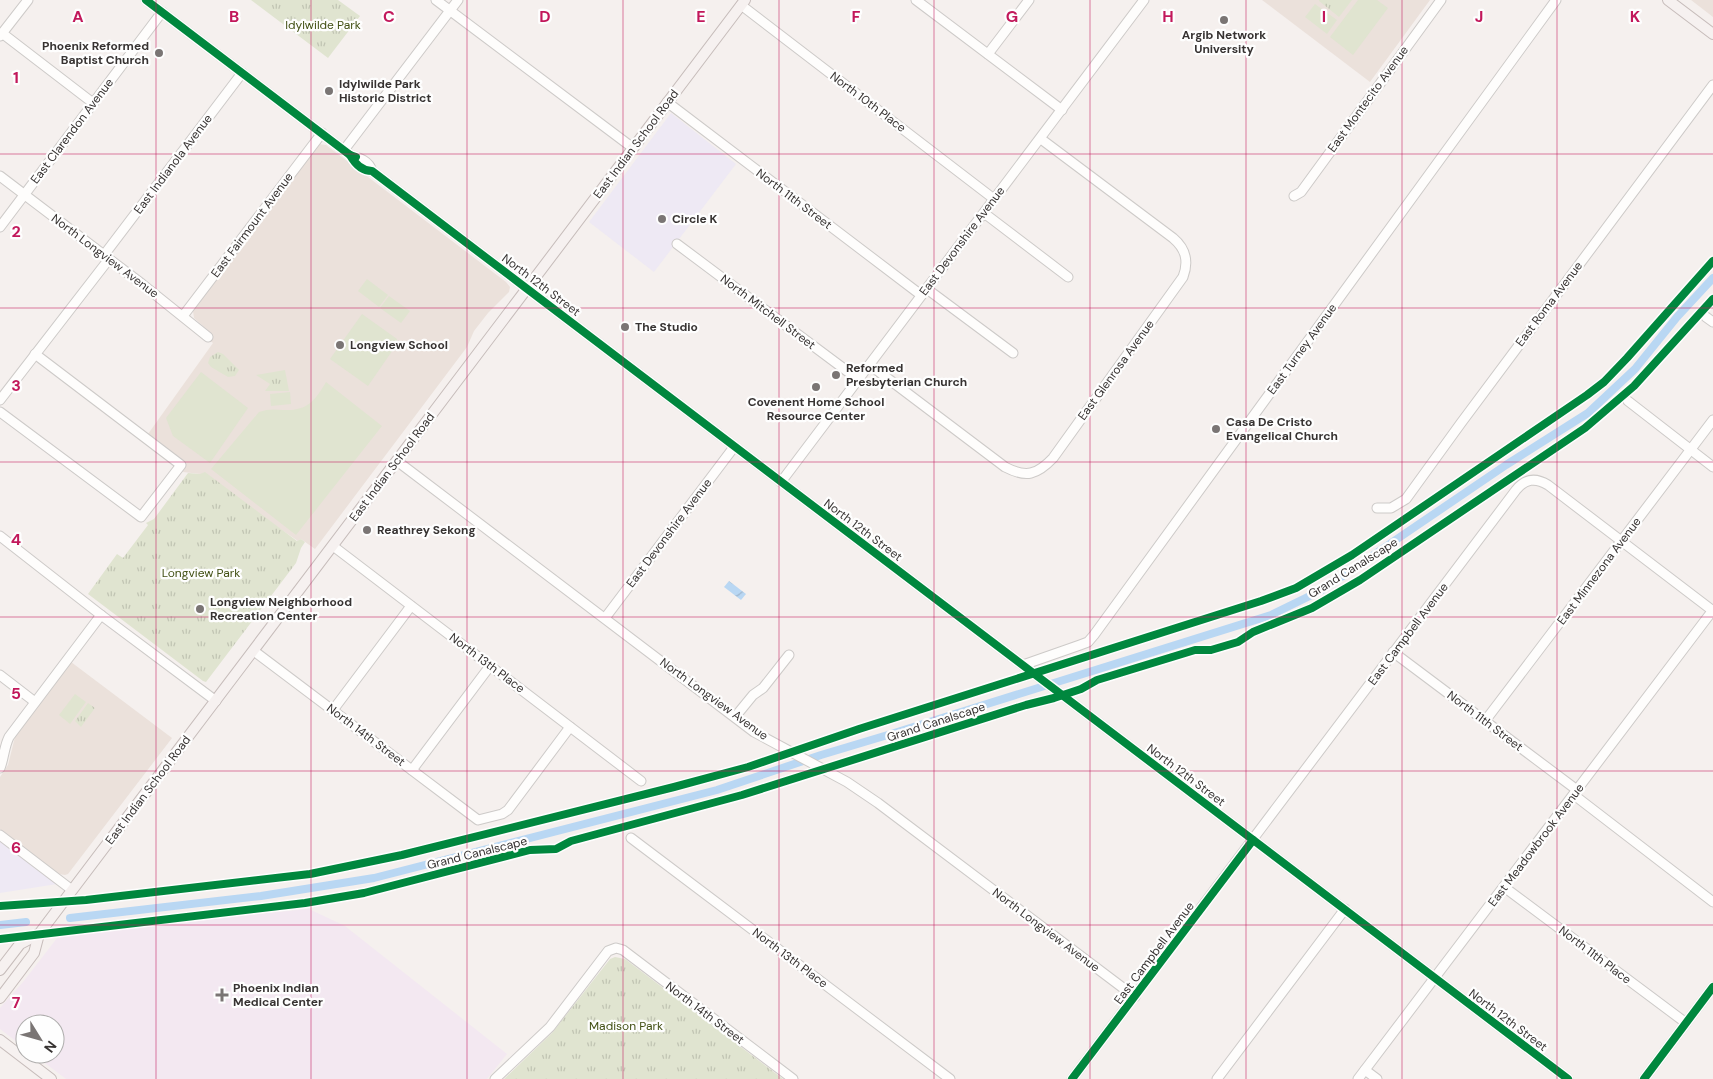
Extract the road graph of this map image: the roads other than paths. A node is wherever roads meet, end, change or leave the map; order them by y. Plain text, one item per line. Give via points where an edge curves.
1 (28, 0) edge
2 (146, 0) edge
3 (436, 0) edge
4 (458, 0) edge
5 (916, 0) edge
6 (1029, 0) edge
7 (1144, 0) edge
8 (1440, 0) edge
9 (1556, 0) edge
10 (1668, 0) edge
11 (743, 3) edge
12 (450, 10) junction
13 (162, 12) junction
14 (1713, 34) edge
15 (1, 35) edge
16 (988, 54) junction
17 (242, 73) junction
18 (1713, 85) edge
19 (667, 102) junction
20 (93, 104) junction
21 (1062, 110) junction
22 (322, 133) junction
23 (1041, 139) junction
24 (633, 148) junction
25 (347, 152) junction
26 (0, 176) edge
27 (24, 194) junction
28 (1294, 196) dead end
29 (994, 199) junction
30 (984, 213) junction
31 (0, 227) edge
32 (678, 244) dead end
33 (107, 257) junction
34 (1068, 276) dead end
35 (526, 288) junction
36 (924, 292) junction
37 (183, 316) junction
38 (208, 336) dead end
39 (1013, 353) dead end
40 (35, 354) junction
41 (870, 365) junction
42 (859, 380) junction
43 (0, 400) edge
44 (1628, 402) dead end
45 (0, 412) edge
46 (1713, 420) edge
47 (734, 447) junction
48 (1690, 450) junction
49 (398, 461) junction
50 (1713, 467) edge
51 (781, 482) junction
52 (1377, 508) dead end
53 (0, 536) edge
54 (1621, 542) junction
55 (333, 546) junction
56 (411, 606) junction
57 (1713, 611) edge
58 (101, 615) junction
59 (605, 618) junction
60 (254, 651) junction
61 (1393, 652) junction
62 (789, 655) dead end
63 (1023, 665) junction
64 (490, 666) junction
65 (0, 675) edge
66 (216, 701) junction
67 (36, 702) junction
68 (332, 710) junction
69 (735, 717) junction
70 (1485, 721) junction
71 (570, 727) junction
72 (2, 752) edge
73 (0, 768) edge
74 (412, 770) junction
75 (640, 781) dead end
76 (1576, 793) junction
77 (0, 834) edge
78 (631, 838) dead end
79 (1253, 840) junction
80 (1504, 887) junction
81 (72, 890) junction
82 (1713, 902) edge
83 (1345, 909) junction
84 (39, 934) junction
85 (0, 970) edge
86 (1435, 978) junction
87 (1713, 987) edge
88 (1134, 997) junction
89 (0, 998) edge
90 (1686, 1023) junction
91 (0, 1040) edge
92 (1365, 1070) junction
93 (51, 1079) edge
94 (495, 1079) edge
95 (793, 1079) edge
96 (950, 1079) edge
97 (1072, 1079) edge
98 (1216, 1079) edge
99 (1358, 1079) edge
100 (1378, 1079) edge
101 (1568, 1079) edge
102 (1644, 1079) edge

1 - 15 street
2 - 13 street, North 12th Street
3 - 12 street
4 - 12 street
5 - 16 street
6 - 16 street
7 - 21 street, East Devonshire Avenue
8 - 28 street, East Montecito Avenue via 1301,192
9 - 63 street, East Turney Avenue via 1094,635 1088,642
10 - 14 main road
11 - 19 main road, East Indian School Road
11 - 29 street, North 10th Place
12 - 24 street
12 - 25 street
13 - 17 street, North 12th Street
13 - 20 street, East Clarendon Avenue
15 - 20 street
16 - 21 street
17 - 22 street, North 12th Street
17 - 33 street, East Indianola Avenue
18 - 52 street, East Roma Avenue via 1406,500 1392,508
19 - 24 main road, East Indian School Road
19 - 36 street, North 11th Street
20 - 27 street, East Clarendon Avenue
21 - 23 street, East Devonshire Avenue
22 - 25 street, North 12th Street
22 - 37 street, East Fairmount Avenue
23 - 29 street, East Devonshire Avenue
23 - 41 street, East Glenrosa Avenue via 1177,241 1187,257 1183,277 1053,458 1031,474 1005,466
24 - 35 main road, East Indian School Road
25 - 35 street, North 12th Street via 361,158 370,165 372,172
26 - 27 street, North Longview Avenue
27 - 31 street, East Clarendon Avenue
27 - 33 street, North Longview Avenue
29 - 30 street, East Devonshire Avenue
30 - 34 street
30 - 36 street, East Devonshire Avenue
32 - 42 street, North Mitchell Street
33 - 37 street, North Longview Avenue
33 - 40 street, East Indianola Avenue
35 - 47 street, North 12th Street
35 - 49 main road, East Indian School Road
36 - 39 street, North 11th Street
36 - 41 street, East Devonshire Avenue
37 - 38 street, North Longview Avenue
40 - 43 street, East Indianola Avenue
40 - 45 street via 181,465 142,517
41 - 42 street, East Devonshire Avenue
42 - 51 street, East Devonshire Avenue
44 - 48 street
46 - 48 street, East Minnezona Avenue
47 - 51 street, North 12th Street
47 - 59 street, East Devonshire Avenue
48 - 50 street
48 - 54 street, East Minnezona Avenue
49 - 55 main road, East Indian School Road
49 - 59 street, North Longview Avenue
51 - 63 street, North 12th Street
53 - 58 street
54 - 57 street
54 - 61 street, East Campbell Avenue via 1548,485 1529,480 1521,484
54 - 70 street, East Minnezona Avenue
55 - 56 street, North 13th Place
55 - 60 main road, East Indian School Road
56 - 64 street, North 13th Place
56 - 68 street
57 - 76 street, East Meadowbrook Avenue
58 - 66 street
58 - 67 street
59 - 69 street, North Longview Avenue
60 - 66 main road, East Indian School Road
60 - 68 street, North 14th Street
61 - 70 street, North 11th Street
61 - 79 street, East Campbell Avenue
62 - 69 street
63 - 79 street, North 12th Street
64 - 71 street, North 13th Place
64 - 74 street
65 - 67 street
66 - 81 main road, East Indian School Road
67 - 72 street via 9,736
68 - 74 street, North 14th Street
69 - 88 street, North Longview Avenue via 754,732 878,802
70 - 76 street, North 11th Street
71 - 74 street, North 14th Street via 502,814 478,820
71 - 75 street, North 13th Place
72 - 73 street
76 - 80 street, East Meadowbrook Avenue
76 - 82 street, North 11th Street
77 - 81 street
78 - 96 street, North 13th Place
79 - 83 street, North 12th Street
79 - 88 street, East Campbell Avenue
80 - 86 street, East Meadowbrook Avenue
80 - 90 street, North 11th Place
81 - 84 main road, East Indian School Road
83 - 86 street, North 12th Street
83 - 98 street
84 - 85 main road, East Indian School Road via 20,944
84 - 89 main road, East Indian School Road via 34,953
86 - 92 street, East Meadowbrook Avenue
86 - 101 street, North 12th Street
87 - 90 street
88 - 97 street, East Campbell Avenue
90 - 102 street
91 - 93 main road
92 - 99 street, East Meadowbrook Avenue
92 - 100 street
94 - 95 street, North 14th Street via 550,1027 608,951 616,948 623,950

